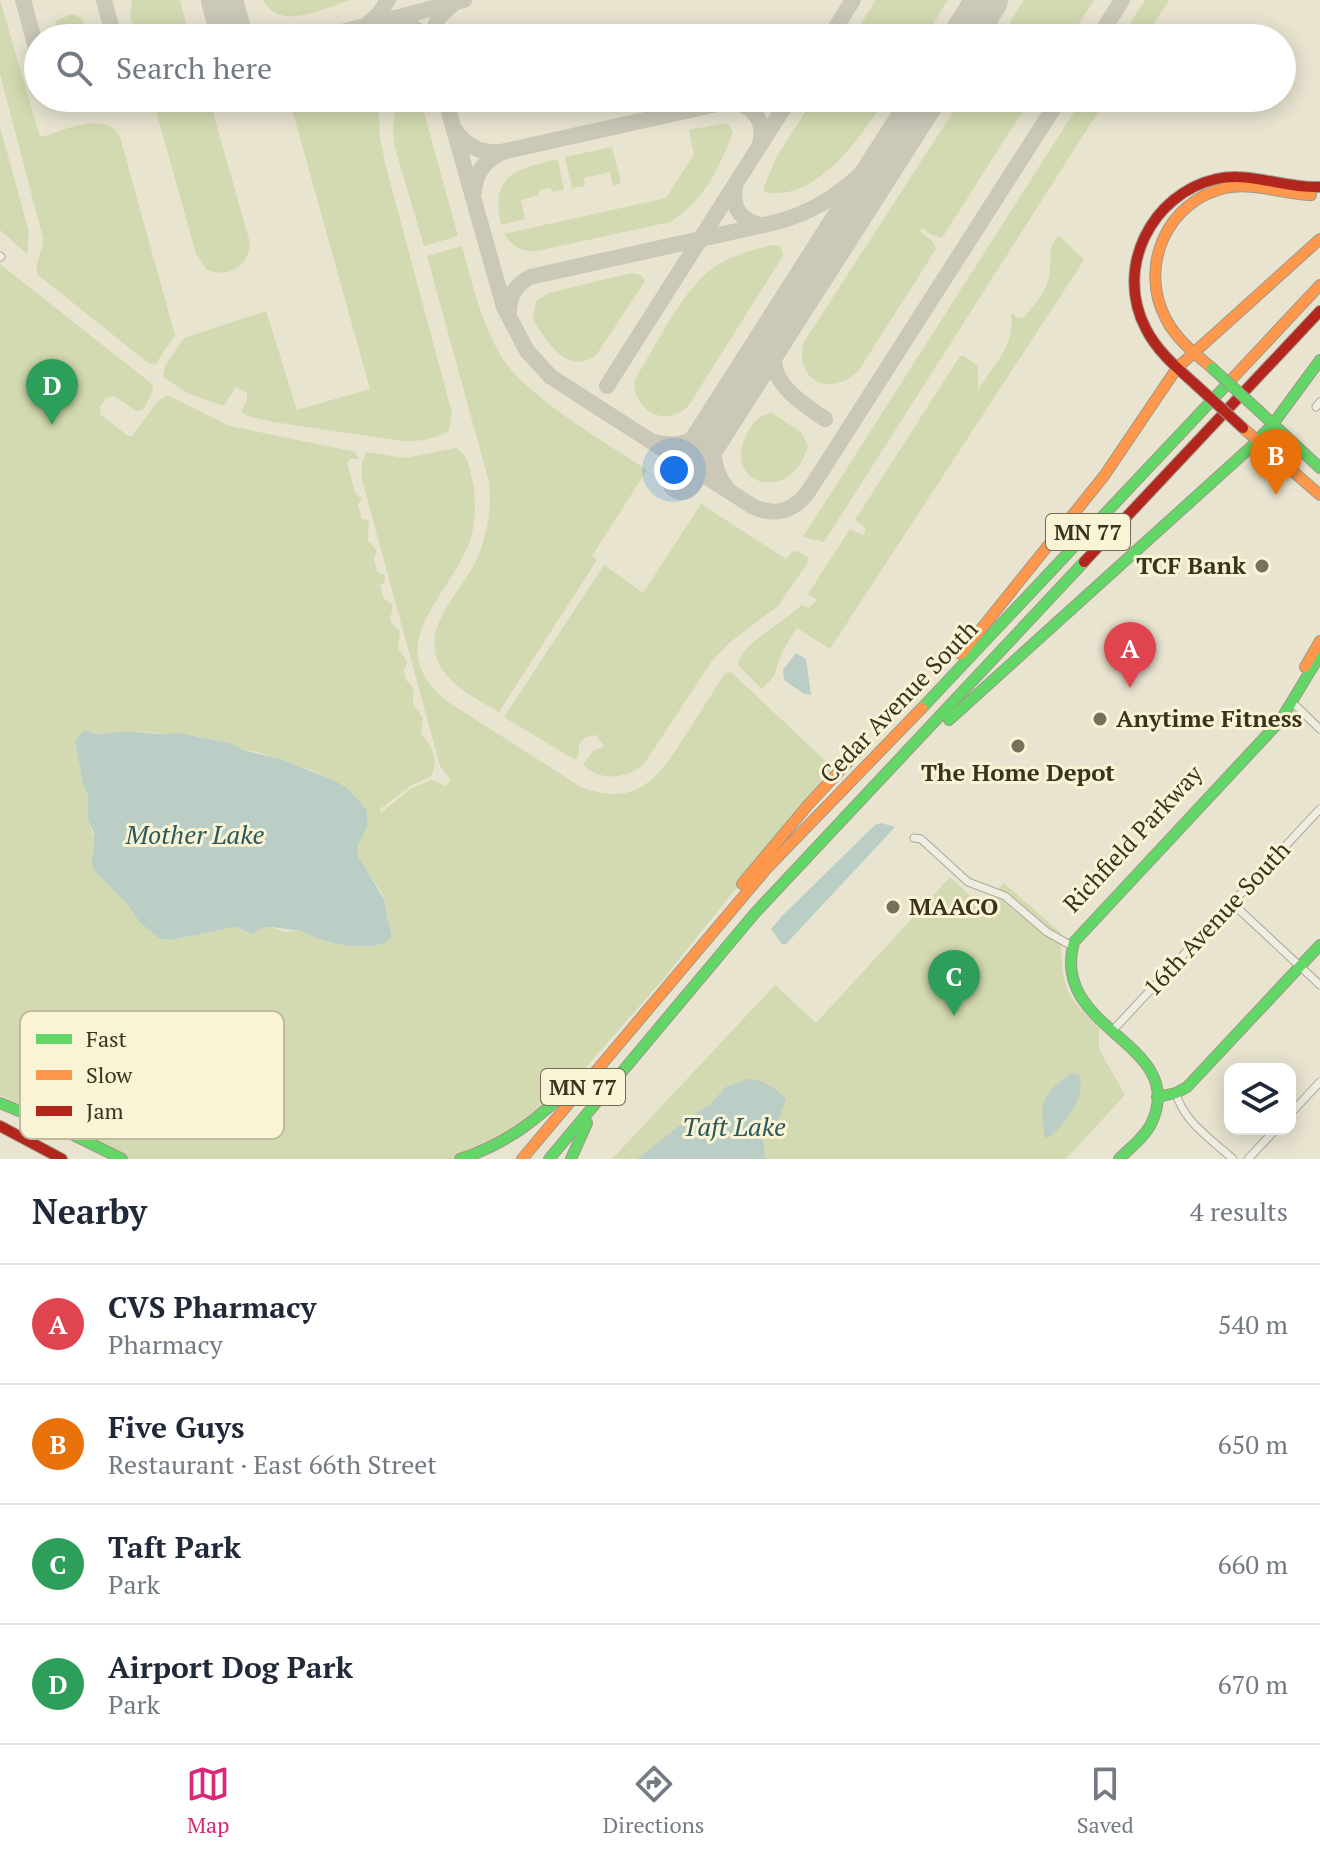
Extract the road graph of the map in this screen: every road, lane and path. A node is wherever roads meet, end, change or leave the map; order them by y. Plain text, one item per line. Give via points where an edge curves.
1 (1320, 187) edge
2 (1320, 193) edge
3 (1320, 239) edge
4 (1320, 285) edge
5 (1320, 311) edge
6 (1194, 351) junction
7 (1320, 360) edge
8 (1177, 368) junction
9 (1273, 424) junction
10 (1257, 440) junction
11 (1320, 468) edge
12 (1320, 495) edge
13 (1320, 641) edge
14 (1320, 655) edge
15 (1293, 703) junction
16 (1320, 729) edge
17 (860, 749) dead end
18 (854, 778) junction
19 (869, 793) junction
20 (1320, 809) edge
21 (914, 838) dead end
22 (1232, 903) junction
23 (1070, 945) junction
24 (1320, 945) edge
25 (1300, 966) junction
26 (672, 979) junction
27 (1320, 985) edge
28 (643, 1014) junction
29 (1114, 1029) junction
30 (1144, 1061) junction
31 (1320, 1082) edge
32 (609, 1090) junction
33 (1157, 1093) junction
34 (1176, 1093) junction
35 (0, 1104) edge
36 (1296, 1108) edge
37 (20, 1112) edge
38 (20, 1115) edge
39 (0, 1126) edge
40 (1270, 1135) edge
41 (20, 1137) edge
42 (24, 1139) edge
43 (65, 1139) edge
44 (81, 1139) edge
45 (62, 1159) edge
46 (102, 1159) edge
47 (122, 1159) edge
48 (460, 1159) edge
49 (522, 1159) edge
50 (549, 1159) edge
51 (571, 1159) edge
52 (1119, 1159) edge
53 (1233, 1159) edge
54 (1248, 1159) edge

1 - 8 main road via 1289,187 1245,176 1214,178 1177,196 1156,216 1142,240 1134,291 1152,340
2 - 6 main road via 1228,187 1203,195 1173,219 1153,272 1156,294 1169,325
3 - 6 main road
4 - 18 main road, Cedar Avenue South / MN 77
5 - 19 main road, Cedar Avenue South / MN 77
6 - 8 main road
6 - 9 main road, bridge
7 - 9 main road
8 - 10 main road, bridge
8 - 18 main road via 1104,476
9 - 10 main road
9 - 11 main road
10 - 12 main road
10 - 19 main road
13 - 23 main road, Richfield Parkway via 1280,711 1078,926
14 - 15 main road, Richfield Parkway
15 - 16 street
15 - 23 main road, Richfield Parkway
17 - 26 main road via 773,845
18 - 26 main road, Cedar Avenue South / MN 77 via 768,867
19 - 32 main road, Cedar Avenue South / MN 77 via 755,913
20 - 22 street, 16th Avenue South
21 - 23 street via 968,882 1005,896
22 - 25 street
22 - 29 street, 16th Avenue South
23 - 29 main road, Richfield Parkway via 1075,989
23 - 30 main road, Richfield Parkway via 1064,975 1074,999
24 - 25 main road
25 - 27 street
25 - 34 main road
26 - 28 main road, Cedar Avenue South / MN 77
28 - 48 main road via 528,1128 495,1148
28 - 49 main road, Cedar Avenue South / MN 77
29 - 30 main road, Richfield Parkway
30 - 33 main road, Richfield Parkway
31 - 36 street
32 - 50 main road, Cedar Avenue South / MN 77
32 - 51 main road
33 - 34 main road
33 - 52 main road via 1149,1125
34 - 53 street via 1191,1120
35 - 37 main road
35 - 38 main road
39 - 41 main road
40 - 54 street
42 - 45 main road
43 - 46 main road
44 - 47 main road

